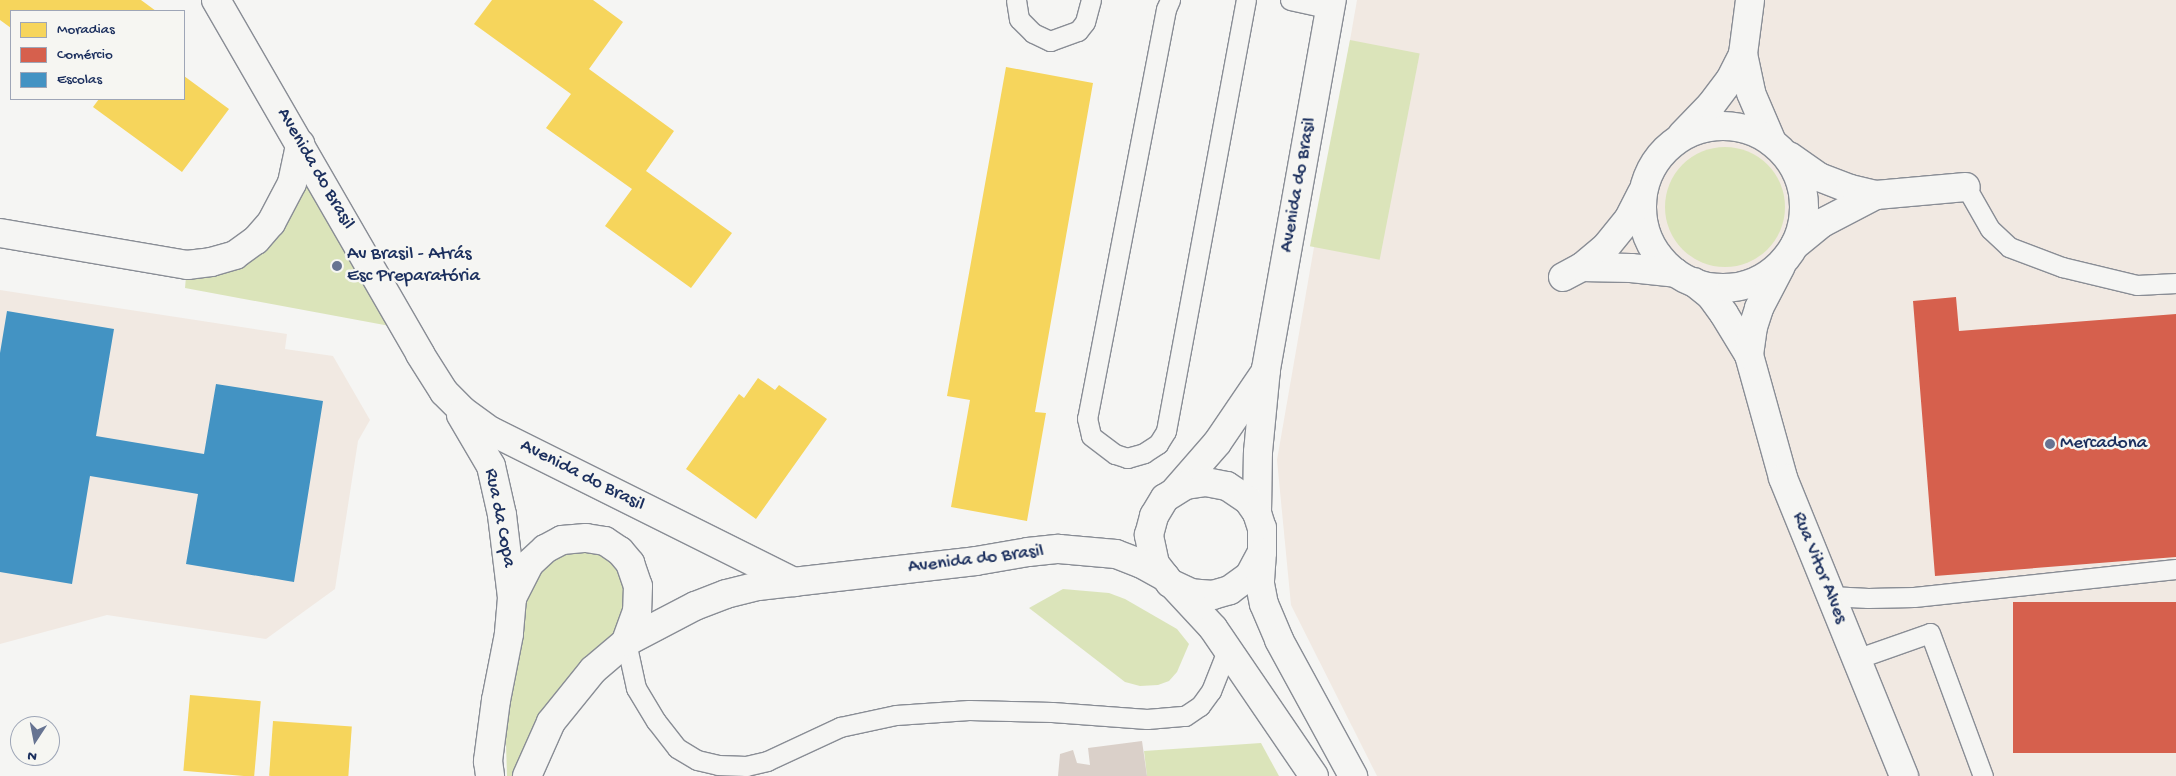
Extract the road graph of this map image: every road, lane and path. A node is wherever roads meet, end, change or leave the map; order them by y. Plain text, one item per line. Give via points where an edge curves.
1 (216, 0) edge
2 (1016, 0) edge
3 (1091, 0) edge
4 (1170, 0) edge
5 (1246, 0) edge
6 (1290, 0) edge
7 (1750, 0) edge
8 (1332, 4) edge
9 (1742, 54) junction
10 (1678, 139) junction
11 (300, 144) junction
12 (1779, 148) junction
13 (1644, 187) junction
14 (1966, 187) joint
15 (1876, 195) junction
16 (0, 233) edge
17 (1790, 253) junction
18 (1685, 278) junction
19 (2176, 283) edge
20 (1749, 356) junction
21 (1266, 369) junction
22 (444, 392) junction
23 (1173, 494) junction
24 (1257, 513) junction
25 (1262, 552) junction
26 (2176, 569) edge
27 (1168, 580) junction
28 (794, 582) junction
29 (1830, 596) junction
30 (512, 598) junction
31 (626, 642) junction
32 (1228, 648) junction
33 (1856, 659) junction
34 (490, 776) edge
35 (527, 776) edge
36 (1314, 776) edge
37 (1353, 776) edge
38 (1904, 776) edge
39 (1983, 776) edge

1 - 11 street, Avenida do Brasil
2 - 3 lane via 1019,19 1033,33 1050,41 1078,31 1085,22
4 - 5 lane via 1087,418 1091,436 1114,454 1127,458 1144,454 1158,444 1166,431
6 - 8 lane
7 - 9 street, Rua Vitor Alves
8 - 21 street, Avenida do Brasil
9 - 10 street, Rua Vitor Alves via 1730,80
9 - 12 street, Rua Vitor Alves via 1751,93
10 - 12 street, Rua Vitor Alves via 1706,128 1736,127 1755,132
10 - 13 street, Rua Vitor Alves via 1657,160
11 - 16 street via 292,183 271,223 256,240 235,255 219,260 187,264
11 - 22 street, Avenida do Brasil
12 - 15 street via 1819,178
12 - 17 street, Rua Vitor Alves via 1796,170 1803,188 1803,227
13 - 18 street, Rua Vitor Alves via 1644,226 1650,244 1662,260
13 - 18 street via 1628,220 1605,248 1572,272 1631,268
14 - 15 street
14 - 19 lane via 1990,229 2009,247 2062,267 2137,285
15 - 17 street via 1822,224
17 - 18 street via 1769,274 1733,288 1713,287
17 - 20 street, Rua Vitor Alves via 1759,308
18 - 20 street, Rua Vitor Alves via 1711,296
20 - 29 street, Rua Vitor Alves via 1783,478
21 - 23 street via 1217,443
21 - 24 street, Avenida do Brasil via 1258,452
22 - 28 street, Avenida do Brasil via 491,431
22 - 30 street, Rua da Copa via 491,466 502,515
23 - 24 street via 1186,485 1206,482 1227,486 1248,500
23 - 27 street via 1166,498 1154,516 1149,535 1155,564
24 - 25 street via 1262,528
25 - 27 street via 1249,576 1230,590 1213,595 1191,594
25 - 37 street via 1260,584 1264,604 1279,640
26 - 29 lane via 1914,597
27 - 28 street, Avenida do Brasil via 1140,563 1116,554 1059,549
27 - 32 street, Avenida do Brasil
28 - 31 street via 726,594 695,606
29 - 33 street, Rua Vitor Alves
30 - 31 street, Rua da Copa via 530,562 545,549 562,540 586,538 605,541 630,563 638,586 637,611
30 - 34 street, Rua da Copa via 488,761
31 - 32 lane via 636,688 677,748 697,760 746,766 767,761 840,727 896,715 969,710 1147,719 1185,716 1200,706 1211,691
31 - 35 street via 593,670 551,722
32 - 36 street, Avenida do Brasil
33 - 38 street, Rua Vitor Alves
33 - 39 lane via 1930,634

